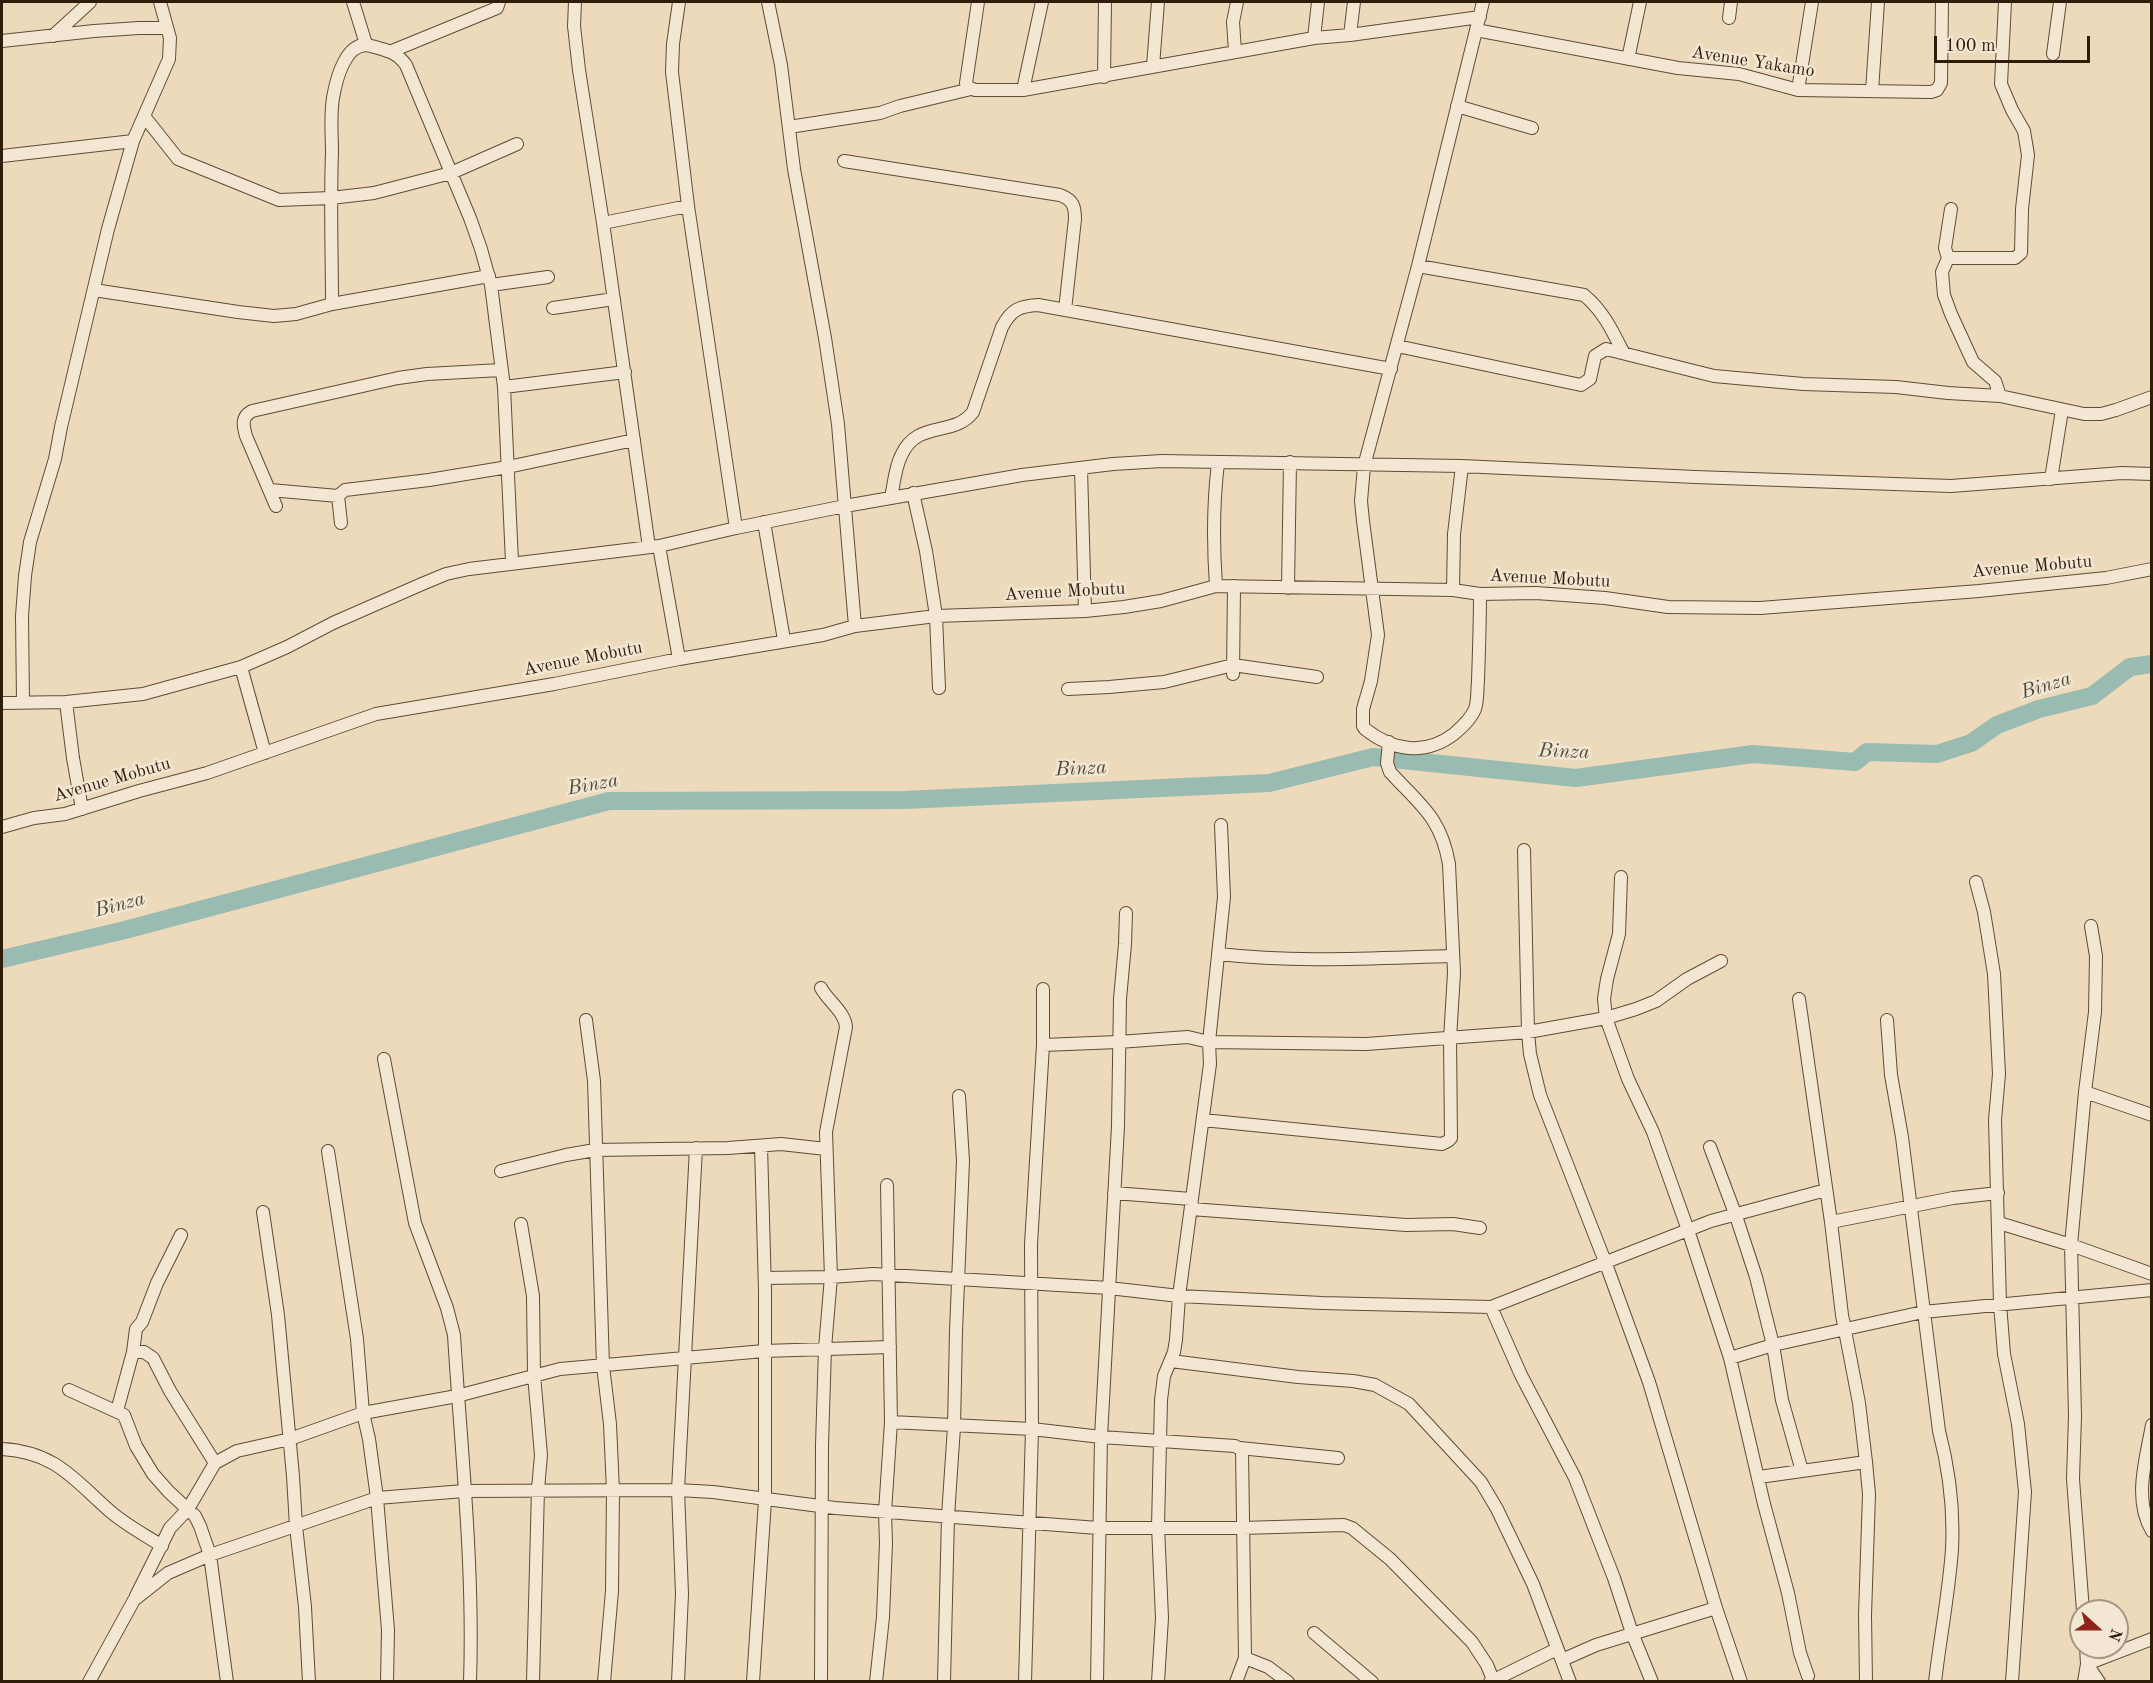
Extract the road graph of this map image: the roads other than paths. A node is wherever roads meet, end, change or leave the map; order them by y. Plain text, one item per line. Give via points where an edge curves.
1 (90, 2) edge
2 (160, 2) edge
3 (352, 2) edge
4 (499, 2) edge
5 (575, 2) edge
6 (679, 2) edge
7 (768, 2) edge
8 (978, 2) edge
9 (1042, 2) edge
10 (1105, 2) edge
11 (1158, 2) edge
12 (1237, 2) edge
13 (1318, 2) edge
14 (1354, 2) edge
15 (1483, 2) edge
16 (1640, 2) edge
17 (1731, 2) edge
18 (1812, 2) edge
19 (1878, 2) edge
20 (1942, 2) edge
21 (2005, 2) edge
22 (2060, 2) edge
23 (1480, 17) junction
24 (1728, 18) dead end
25 (166, 28) junction
26 (1476, 30) junction
27 (1350, 35) junction
28 (53, 36) junction
29 (1314, 38) junction
30 (2, 39) edge
31 (366, 44) junction
32 (392, 51) junction
33 (1235, 51) junction
34 (2053, 54) dead end
35 (1628, 59) junction
36 (1153, 66) junction
37 (1104, 76) junction
38 (971, 89) junction
39 (1023, 90) junction
40 (1798, 90) junction
41 (1872, 91) junction
42 (1457, 106) junction
43 (144, 116) junction
44 (789, 127) junction
45 (1532, 128) dead end
46 (134, 141) junction
47 (517, 144) dead end
48 (2, 156) edge
49 (844, 160) dead end
50 (451, 173) junction
51 (331, 198) junction
52 (688, 206) junction
53 (1951, 209) dead end
54 (603, 224) junction
55 (1948, 258) junction
56 (1418, 266) junction
57 (548, 276) dead end
58 (490, 280) junction
59 (94, 290) junction
60 (614, 299) junction
61 (332, 304) junction
62 (553, 308) dead end
63 (1065, 310) junction
64 (1397, 346) junction
65 (1623, 352) junction
66 (1391, 369) junction
67 (501, 370) junction
68 (625, 372) junction
69 (504, 387) junction
70 (2000, 396) junction
71 (2151, 397) edge
72 (2062, 410) junction
73 (634, 440) junction
74 (1218, 462) junction
75 (1290, 462) junction
76 (1364, 466) junction
77 (1462, 466) junction
78 (508, 467) junction
79 (1081, 469) junction
80 (2151, 474) edge
81 (2051, 479) junction
82 (270, 490) junction
83 (912, 493) junction
84 (338, 496) junction
85 (891, 497) junction
86 (276, 506) dead end
87 (844, 506) junction
88 (764, 522) junction
89 (341, 523) dead end
90 (736, 528) junction
91 (654, 547) junction
92 (512, 562) junction
93 (2151, 569) edge
94 (1216, 586) junction
95 (1234, 586) junction
96 (1288, 588) junction
97 (1373, 590) junction
98 (1453, 590) junction
99 (1480, 594) junction
100 (1085, 611) junction
101 (936, 616) junction
102 (855, 626) junction
103 (784, 640) junction
104 (679, 659) junction
105 (241, 667) junction
106 (1233, 669) junction
107 (1317, 677) dead end
108 (939, 688) dead end
109 (1068, 689) dead end
110 (23, 701) junction
111 (66, 702) junction
112 (2, 703) edge
113 (1388, 745) junction
114 (265, 753) junction
115 (82, 809) junction
116 (1221, 825) dead end
117 (2, 827) edge
118 (1524, 850) dead end
119 (1621, 877) dead end
120 (1976, 882) dead end
121 (1126, 913) dead end
122 (2091, 926) dead end
123 (1219, 954) junction
124 (1453, 956) junction
125 (1721, 962) dead end
126 (821, 988) dead end
127 (1043, 989) dead end
128 (1799, 999) dead end
129 (1606, 1018) junction
130 (586, 1020) dead end
131 (1887, 1020) dead end
132 (1528, 1032) junction
133 (1450, 1039) junction
134 (1119, 1042) junction
135 (1209, 1042) junction
136 (1042, 1045) junction
137 (384, 1059) dead end
138 (2085, 1092) junction
139 (959, 1096) dead end
140 (2151, 1114) edge
141 (1203, 1120) junction
142 (761, 1146) junction
143 (1710, 1147) dead end
144 (696, 1148) junction
145 (826, 1149) junction
146 (595, 1150) junction
147 (328, 1151) dead end
148 (501, 1171) dead end
149 (887, 1185) dead end
150 (1826, 1190) junction
151 (1114, 1193) junction
152 (1998, 1193) junction
153 (1191, 1204) junction
154 (1910, 1206) junction
155 (262, 1212) dead end
156 (1737, 1216) junction
157 (1831, 1222) junction
158 (1999, 1223) junction
159 (521, 1224) dead end
160 (1480, 1228) dead end
161 (1688, 1230) junction
162 (181, 1235) dead end
163 (2071, 1245) junction
164 (1606, 1264) junction
165 (2151, 1274) edge
166 (889, 1275) junction
167 (831, 1277) junction
168 (765, 1278) junction
169 (958, 1279) junction
170 (1030, 1282) junction
171 (1109, 1288) junction
172 (2151, 1290) edge
173 (1179, 1296) junction
174 (2074, 1297) junction
175 (2000, 1304) junction
176 (1491, 1307) junction
177 (1923, 1312) junction
178 (1845, 1328) junction
179 (1773, 1345) junction
180 (890, 1347) junction
181 (825, 1348) junction
182 (764, 1351) junction
183 (133, 1352) junction
184 (685, 1358) junction
185 (1730, 1358) junction
186 (1171, 1361) junction
187 (603, 1366) junction
188 (534, 1375) junction
189 (69, 1390) dead end
190 (457, 1396) junction
191 (117, 1410) junction
192 (363, 1413) junction
193 (891, 1422) junction
194 (2151, 1425) edge
195 (954, 1427) junction
196 (1032, 1430) junction
197 (1101, 1437) junction
198 (290, 1439) junction
199 (1159, 1441) junction
200 (1240, 1448) junction
201 (2, 1449) edge
202 (1338, 1458) dead end
203 (215, 1462) junction
204 (1866, 1462) junction
205 (1802, 1471) junction
206 (1759, 1477) junction
207 (538, 1489) junction
208 (678, 1490) junction
209 (464, 1491) junction
210 (613, 1491) junction
211 (377, 1498) junction
212 (765, 1500) junction
213 (822, 1507) junction
214 (189, 1509) junction
215 (885, 1512) junction
216 (948, 1516) junction
217 (1029, 1523) junction
218 (296, 1526) junction
219 (1158, 1526) junction
220 (1098, 1528) junction
221 (1242, 1528) junction
222 (2151, 1531) edge
223 (162, 1546) junction
224 (210, 1555) junction
225 (134, 1599) junction
226 (2082, 1599) edge
227 (1716, 1608) junction
228 (1314, 1633) dead end
229 (1632, 1633) junction
230 (2151, 1639) edge
231 (1559, 1654) junction
232 (1245, 1658) junction
233 (2087, 1659) edge
234 (2087, 1664) junction
235 (1808, 1676) dead end
236 (1492, 1681) edge
237 (89, 1682) edge
238 (227, 1682) edge
239 (309, 1682) edge
240 (387, 1682) edge
241 (470, 1682) edge
242 (533, 1682) edge
243 (604, 1682) edge
244 (678, 1682) edge
245 (753, 1682) edge
246 (821, 1682) edge
247 (876, 1682) edge
248 (944, 1682) edge
249 (1025, 1682) edge
250 (1096, 1682) edge
251 (1158, 1682) edge
252 (1236, 1682) edge
253 (1288, 1682) edge
254 (1372, 1682) edge
255 (1570, 1682) edge
256 (1652, 1682) edge
257 (1741, 1682) edge
258 (1866, 1682) edge
259 (1935, 1682) edge
260 (2012, 1682) edge
261 (2084, 1682) edge
262 (2099, 1682) edge

1 - 28 street
2 - 25 street
3 - 31 street
4 - 32 street via 497,8
5 - 54 street via 579,70
6 - 52 street via 672,72
7 - 44 street
8 - 38 street via 966,83
9 - 39 street
10 - 37 street
11 - 36 street
12 - 33 street via 1233,21
13 - 29 street
14 - 27 street
15 - 23 street
16 - 35 street
17 - 24 street
18 - 40 street
19 - 41 street
20 - 41 street, Avenue Yakamo via 1940,87 1931,92
21 - 55 street via 2001,84 2024,131 2028,155 2020,253 2015,258
22 - 34 street
23 - 26 street
23 - 27 street
25 - 28 street
25 - 43 street via 169,58
26 - 35 street, Avenue Yakamo
26 - 42 street
27 - 29 street
28 - 30 street
29 - 33 street
31 - 32 street
31 - 51 street via 355,48 344,60 333,99
32 - 50 street via 406,65
33 - 36 street
35 - 40 street, Avenue Yakamo via 1739,75
36 - 37 street
37 - 39 street
38 - 39 street
38 - 44 street via 880,113
40 - 41 street, Avenue Yakamo
42 - 45 street
42 - 56 street
43 - 46 street
43 - 51 street via 178,159 279,200
44 - 87 street via 838,424
46 - 48 street
46 - 59 street
47 - 50 street
49 - 63 street via 1069,199 1075,208 1075,219
50 - 51 street via 374,193
50 - 58 street via 482,249
51 - 61 street
52 - 54 street
52 - 90 street
53 - 55 street via 1945,248
54 - 60 street
55 - 70 street via 1942,272 1951,314 1973,362 1995,381
56 - 64 street
56 - 65 street via 1584,295 1607,319
57 - 58 street
58 - 61 street
58 - 67 street
59 - 61 street via 274,315 297,314
59 - 110 street via 55,459 30,542 22,616
60 - 62 street
60 - 68 street
63 - 66 street
63 - 85 street via 1024,305 1007,316 973,412 960,424 929,430 908,444 900,456
64 - 65 street via 1581,385 1590,379 1595,356 1600,351
64 - 66 street
65 - 70 street via 1680,369 1744,379
66 - 76 street
67 - 69 street
67 - 82 street via 398,378 246,414 243,426
68 - 69 street
68 - 73 street
69 - 78 street
70 - 72 street
71 - 72 street via 2101,414
72 - 81 street
73 - 78 street
73 - 91 street
74 - 75 street
74 - 79 street via 1162,461
74 - 94 street via 1213,547
75 - 76 street
75 - 96 street
76 - 77 street
76 - 97 street via 1361,501
77 - 81 street via 1922,485
77 - 98 street via 1454,534
78 - 84 street via 345,490
78 - 92 street
79 - 83 street
79 - 100 street
80 - 81 street
82 - 84 street
82 - 86 street
83 - 85 street
83 - 101 street
84 - 89 street
85 - 87 street
87 - 88 street
87 - 102 street
88 - 90 street
88 - 103 street
90 - 91 street
91 - 92 street
91 - 104 street
92 - 105 street via 430,580
93 - 99 street, Avenue Mobutu via 2106,578 1979,591 1761,608 1668,607 1536,593
94 - 95 street, Avenue Mobutu
94 - 100 street, Avenue Mobutu via 1144,605
95 - 96 street, Avenue Mobutu
95 - 106 street
96 - 97 street, Avenue Mobutu
97 - 98 street, Avenue Mobutu
97 - 113 street via 1378,644 1362,718 1365,729
98 - 99 street, Avenue Mobutu
99 - 113 street via 1477,696 1469,720 1449,738 1424,749
100 - 101 street, Avenue Mobutu
101 - 102 street, Avenue Mobutu
101 - 108 street
102 - 103 street, Avenue Mobutu
103 - 104 street, Avenue Mobutu
104 - 114 street, Avenue Mobutu via 376,714
105 - 111 street via 143,694
105 - 114 street
106 - 107 street
106 - 109 street via 1164,682
110 - 111 street
110 - 112 street
111 - 115 street
113 - 124 street via 1390,772 1426,808 1441,832 1449,864
114 - 115 street, Avenue Mobutu
115 - 117 street, Avenue Mobutu
116 - 123 street via 1224,897
118 - 132 street
119 - 129 street via 1619,934 1607,979
120 - 152 street via 1994,975 1999,1074 1995,1120
121 - 134 street
122 - 138 street via 2096,995
123 - 124 street via 1294,960
123 - 135 street
124 - 133 street
125 - 129 street via 1656,1001
126 - 145 street via 846,1027 829,1109
127 - 136 street
128 - 150 street
129 - 132 street
129 - 161 street
130 - 146 street via 594,1081
131 - 154 street
132 - 133 street
132 - 164 street via 1544,1106
133 - 135 street via 1366,1044
133 - 141 street via 1452,1132 1445,1143
134 - 135 street via 1188,1037
134 - 136 street
134 - 151 street
135 - 141 street
136 - 170 street
137 - 190 street via 415,1222 454,1335
138 - 140 street
138 - 163 street
139 - 169 street via 963,1161
141 - 153 street
142 - 144 street
142 - 145 street
142 - 168 street
143 - 156 street
144 - 146 street
144 - 184 street
145 - 167 street
146 - 148 street
146 - 187 street
147 - 192 street via 357,1339
149 - 166 street
150 - 156 street
150 - 157 street
151 - 153 street
151 - 171 street
152 - 154 street
152 - 158 street
153 - 160 street via 1406,1225
153 - 173 street
154 - 157 street
154 - 177 street
155 - 198 street via 278,1316
156 - 161 street
156 - 179 street
157 - 178 street
158 - 163 street
158 - 175 street
159 - 188 street via 533,1296
161 - 164 street
161 - 185 street
162 - 183 street via 136,1329
163 - 165 street
163 - 174 street
164 - 176 street
164 - 227 street via 1649,1383
166 - 167 street
166 - 169 street
166 - 180 street
167 - 168 street
167 - 181 street
168 - 182 street
169 - 170 street
169 - 195 street
170 - 171 street
170 - 196 street
171 - 173 street
171 - 197 street
172 - 174 street
173 - 176 street
173 - 186 street
174 - 175 street
174 - 226 street via 2073,1479
175 - 177 street
175 - 260 street via 2025,1492
176 - 229 street via 1575,1479
177 - 178 street
177 - 259 street via 1939,1431 1947,1461 1951,1511 1952,1548
178 - 179 street
178 - 204 street
179 - 185 street
179 - 205 street via 1782,1400
180 - 181 street
180 - 193 street
181 - 182 street
181 - 213 street
182 - 184 street
182 - 212 street
183 - 191 street
183 - 203 street via 144,1352 153,1358
184 - 187 street
184 - 208 street
185 - 206 street
186 - 199 street via 1163,1382
186 - 231 street via 1353,1381 1375,1385 1409,1404 1481,1482 1533,1584
187 - 188 street
187 - 210 street
188 - 190 street
188 - 207 street via 541,1455
189 - 191 street
190 - 192 street
190 - 209 street
191 - 214 street via 128,1421 136,1446 153,1474
192 - 198 street
192 - 211 street
193 - 195 street
193 - 215 street
194 - 222 street via 2142,1510
195 - 196 street
195 - 216 street
196 - 197 street
196 - 217 street
197 - 199 street
197 - 220 street
198 - 203 street via 237,1451
198 - 218 street
199 - 200 street
199 - 219 street
200 - 202 street
200 - 221 street
201 - 223 street via 18,1450 52,1462 119,1519
203 - 214 street
204 - 205 street
204 - 258 street
205 - 206 street
206 - 235 street
207 - 209 street
207 - 210 street
207 - 242 street
208 - 210 street
208 - 212 street
208 - 244 street via 682,1594
209 - 211 street
209 - 241 street
210 - 243 street via 612,1591
211 - 218 street
211 - 240 street via 388,1630
212 - 213 street
212 - 245 street
213 - 215 street
213 - 246 street
214 - 223 street via 170,1528
214 - 224 street
215 - 216 street
215 - 247 street via 884,1596
216 - 217 street
216 - 248 street
217 - 220 street
217 - 249 street
218 - 224 street
218 - 239 street
219 - 220 street
219 - 221 street
219 - 251 street via 1162,1618
220 - 250 street
221 - 232 street
221 - 236 street via 1353,1528 1407,1574 1472,1642
223 - 225 street
224 - 225 street via 168,1573
224 - 238 street
225 - 237 street
227 - 229 street
227 - 257 street
228 - 254 street
229 - 231 street
229 - 256 street
230 - 234 street
231 - 236 street
231 - 255 street
232 - 252 street
232 - 253 street via 1268,1667
233 - 234 street
234 - 261 street
234 - 262 street

